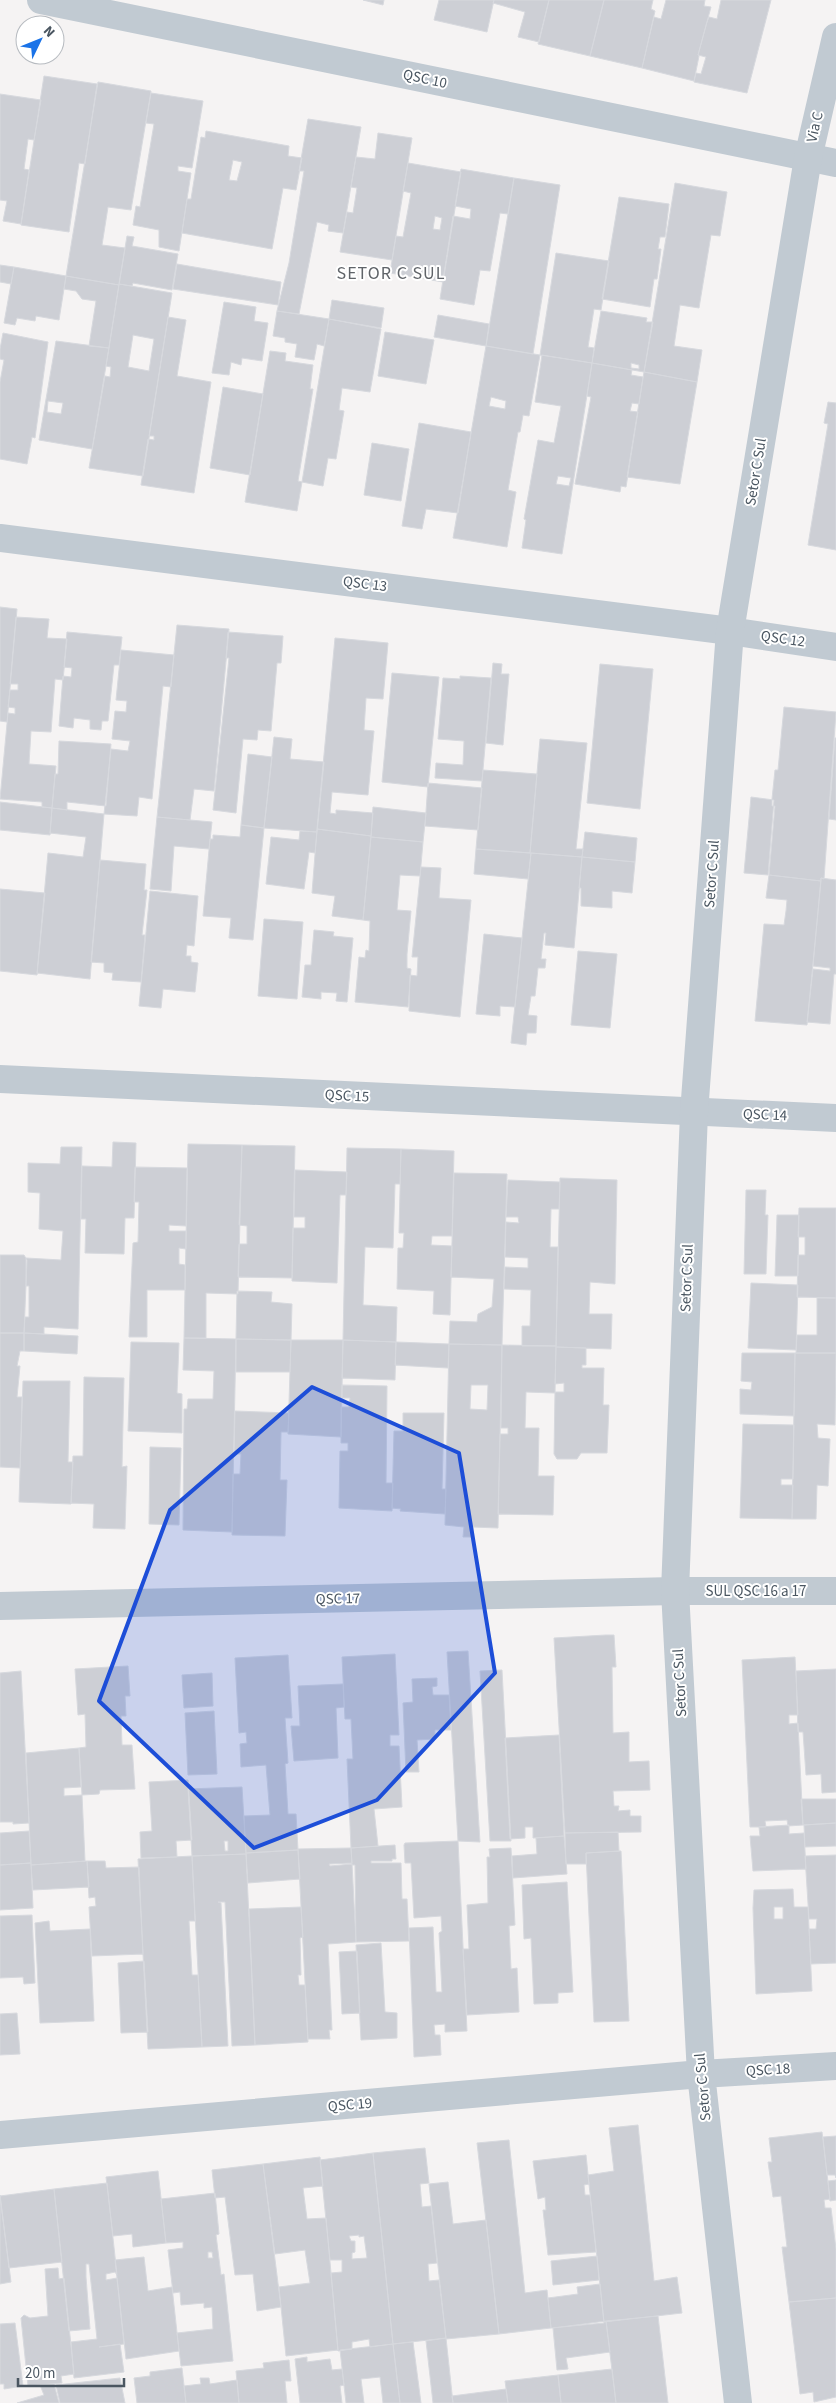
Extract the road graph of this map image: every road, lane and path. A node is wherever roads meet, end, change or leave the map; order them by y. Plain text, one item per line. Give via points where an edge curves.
1 (42, 0) edge
2 (836, 37) edge
3 (808, 158) junction
4 (836, 163) edge
5 (0, 538) edge
6 (730, 631) junction
7 (836, 647) edge
8 (0, 1079) edge
9 (694, 1113) junction
10 (836, 1118) edge
11 (675, 1591) junction
12 (836, 1591) edge
13 (0, 1606) edge
14 (836, 2066) edge
15 (700, 2074) junction
16 (0, 2135) edge
17 (738, 2403) edge

1 - 3 street, QSC 10
2 - 3 street, Via C
3 - 4 street, QSC 10
3 - 6 street, Setor C Sul
5 - 6 street, QSC 13
6 - 7 street, QSC 12
6 - 9 street, Setor C Sul
8 - 9 street, QSC 15
9 - 10 street, QSC 14
9 - 11 street, Setor C Sul
11 - 12 street, SUL QSC 16 a 17
11 - 13 street, QSC 17
11 - 15 street, Setor C Sul
14 - 15 street, QSC 18
15 - 16 street, QSC 19
15 - 17 street, Setor C Sul

